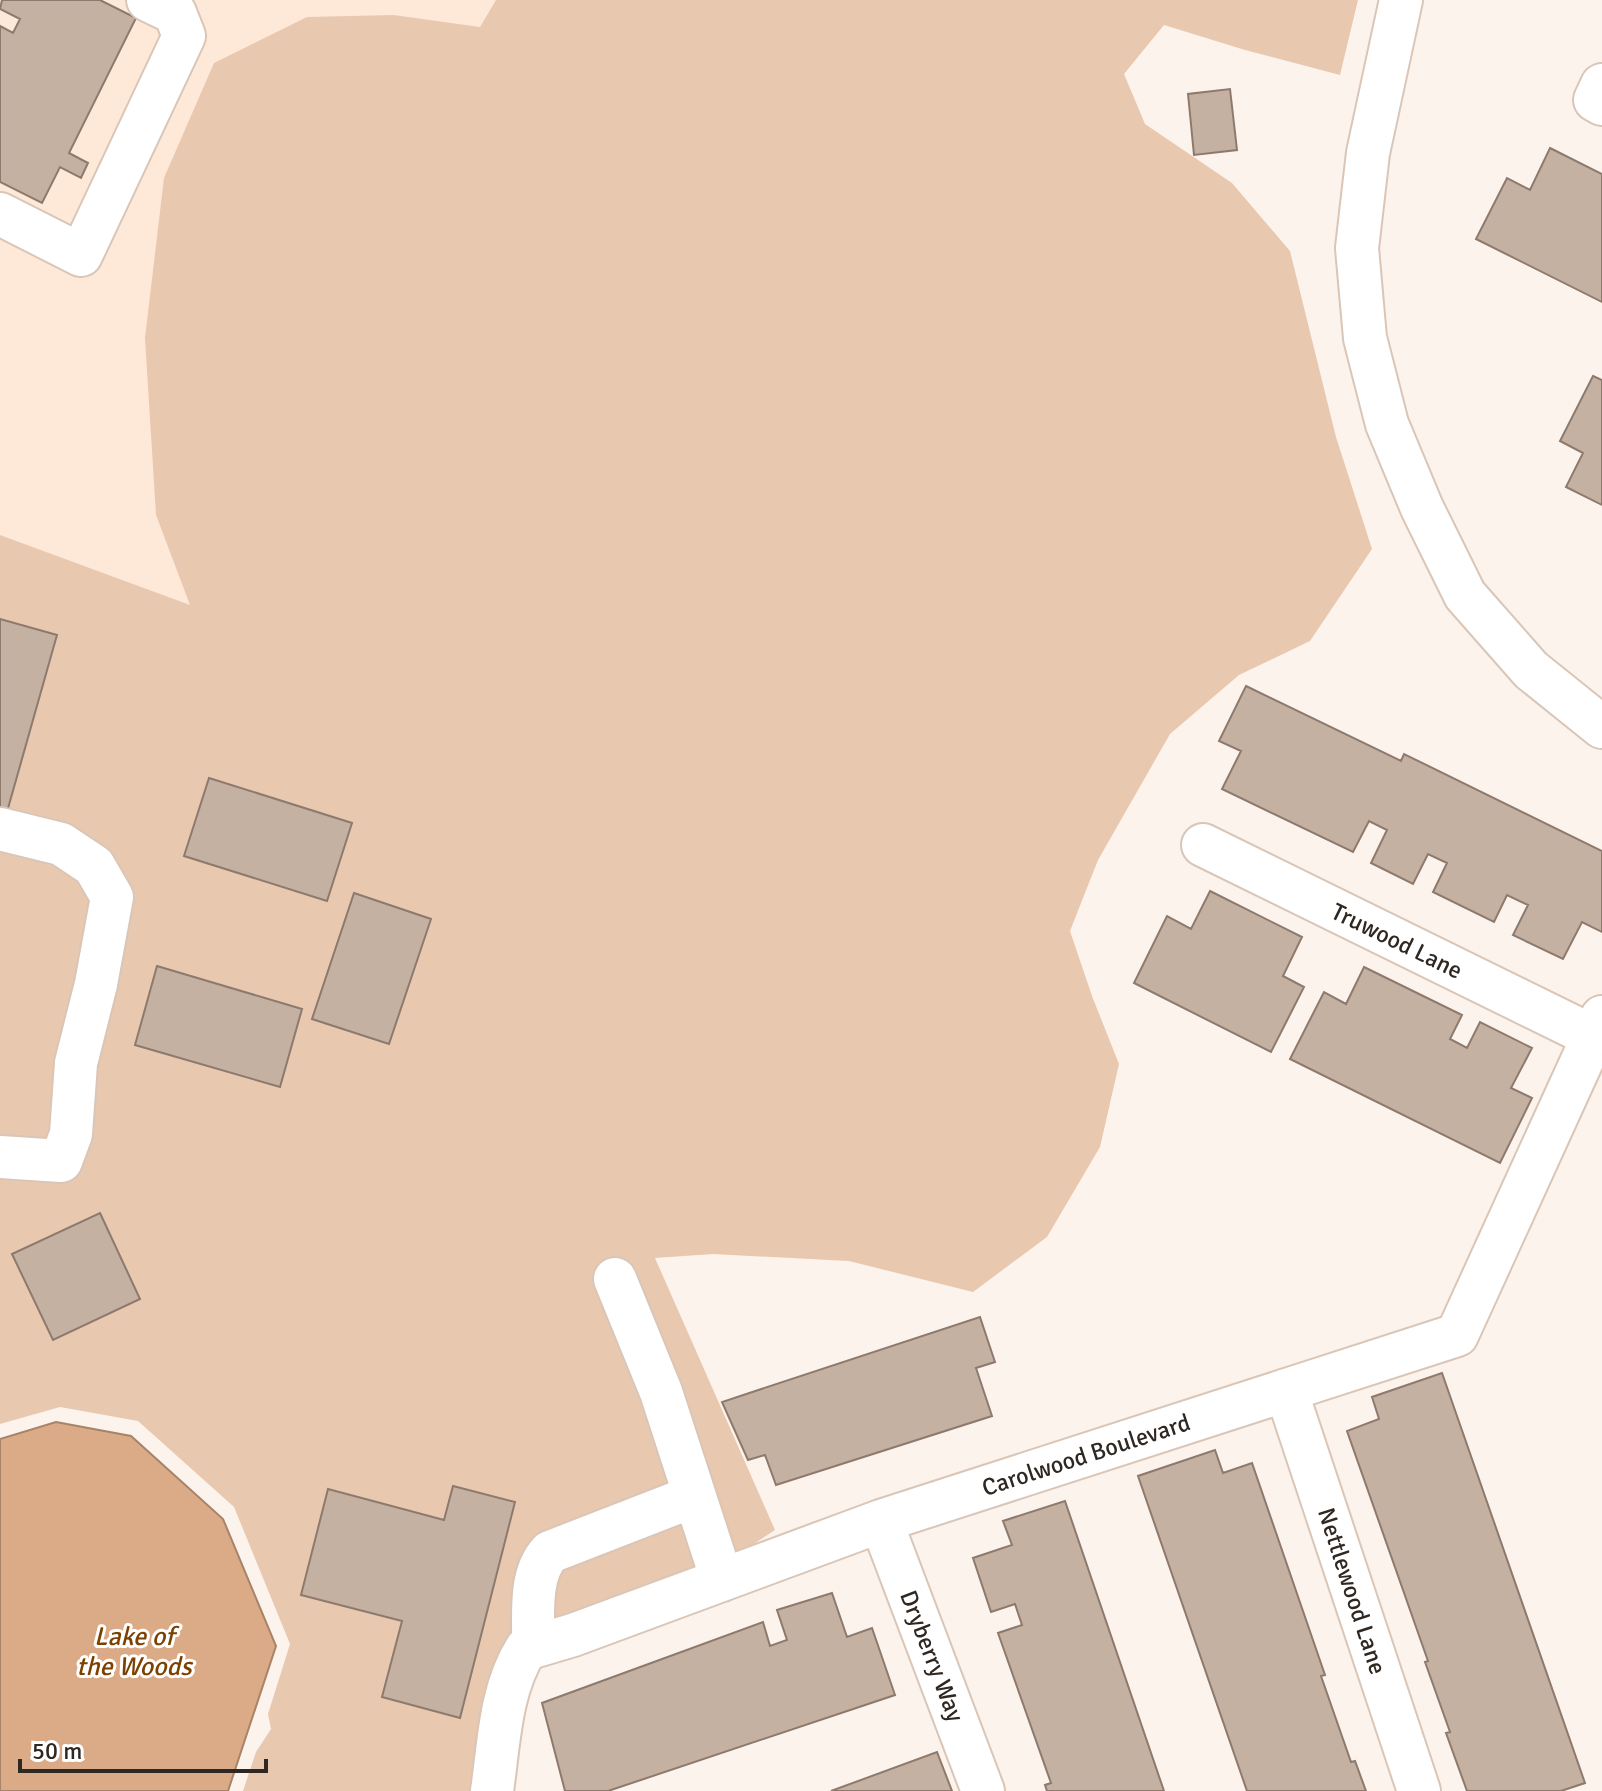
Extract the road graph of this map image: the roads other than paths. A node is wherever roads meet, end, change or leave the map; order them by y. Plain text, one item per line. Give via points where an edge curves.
1 (148, 0) edge
2 (1401, 0) edge
3 (1602, 85) edge
4 (1602, 104) edge
5 (0, 214) edge
6 (1602, 727) edge
7 (0, 829) edge
8 (1203, 845) dead end
9 (1597, 1026) edge
10 (0, 1157) edge
11 (615, 1279) dead end
12 (1286, 1390) junction
13 (694, 1496) junction
14 (881, 1521) junction
15 (722, 1580) junction
16 (533, 1647) junction
17 (492, 1791) edge
18 (983, 1791) edge
19 (1419, 1791) edge

1 - 5 street via 175,13 184,36 81,255
2 - 6 street via 1368,153 1357,248 1365,338 1387,424 1465,595 1531,670
3 - 4 street via 1595,100
7 - 10 street via 61,844 94,866 112,897 76,1063 71,1134 61,1161
8 - 9 street, Truwood Lane
9 - 12 street, Carolwood Boulevard via 1457,1335
11 - 13 street via 661,1392
12 - 14 street, Carolwood Boulevard
12 - 19 street, Nettlewood Lane
13 - 15 street
13 - 16 street via 550,1552 535,1584
14 - 15 street, Carolwood Boulevard
14 - 18 street, Dryberry Way
15 - 16 street, Carolwood Boulevard
16 - 17 street via 517,1663 507,1694

